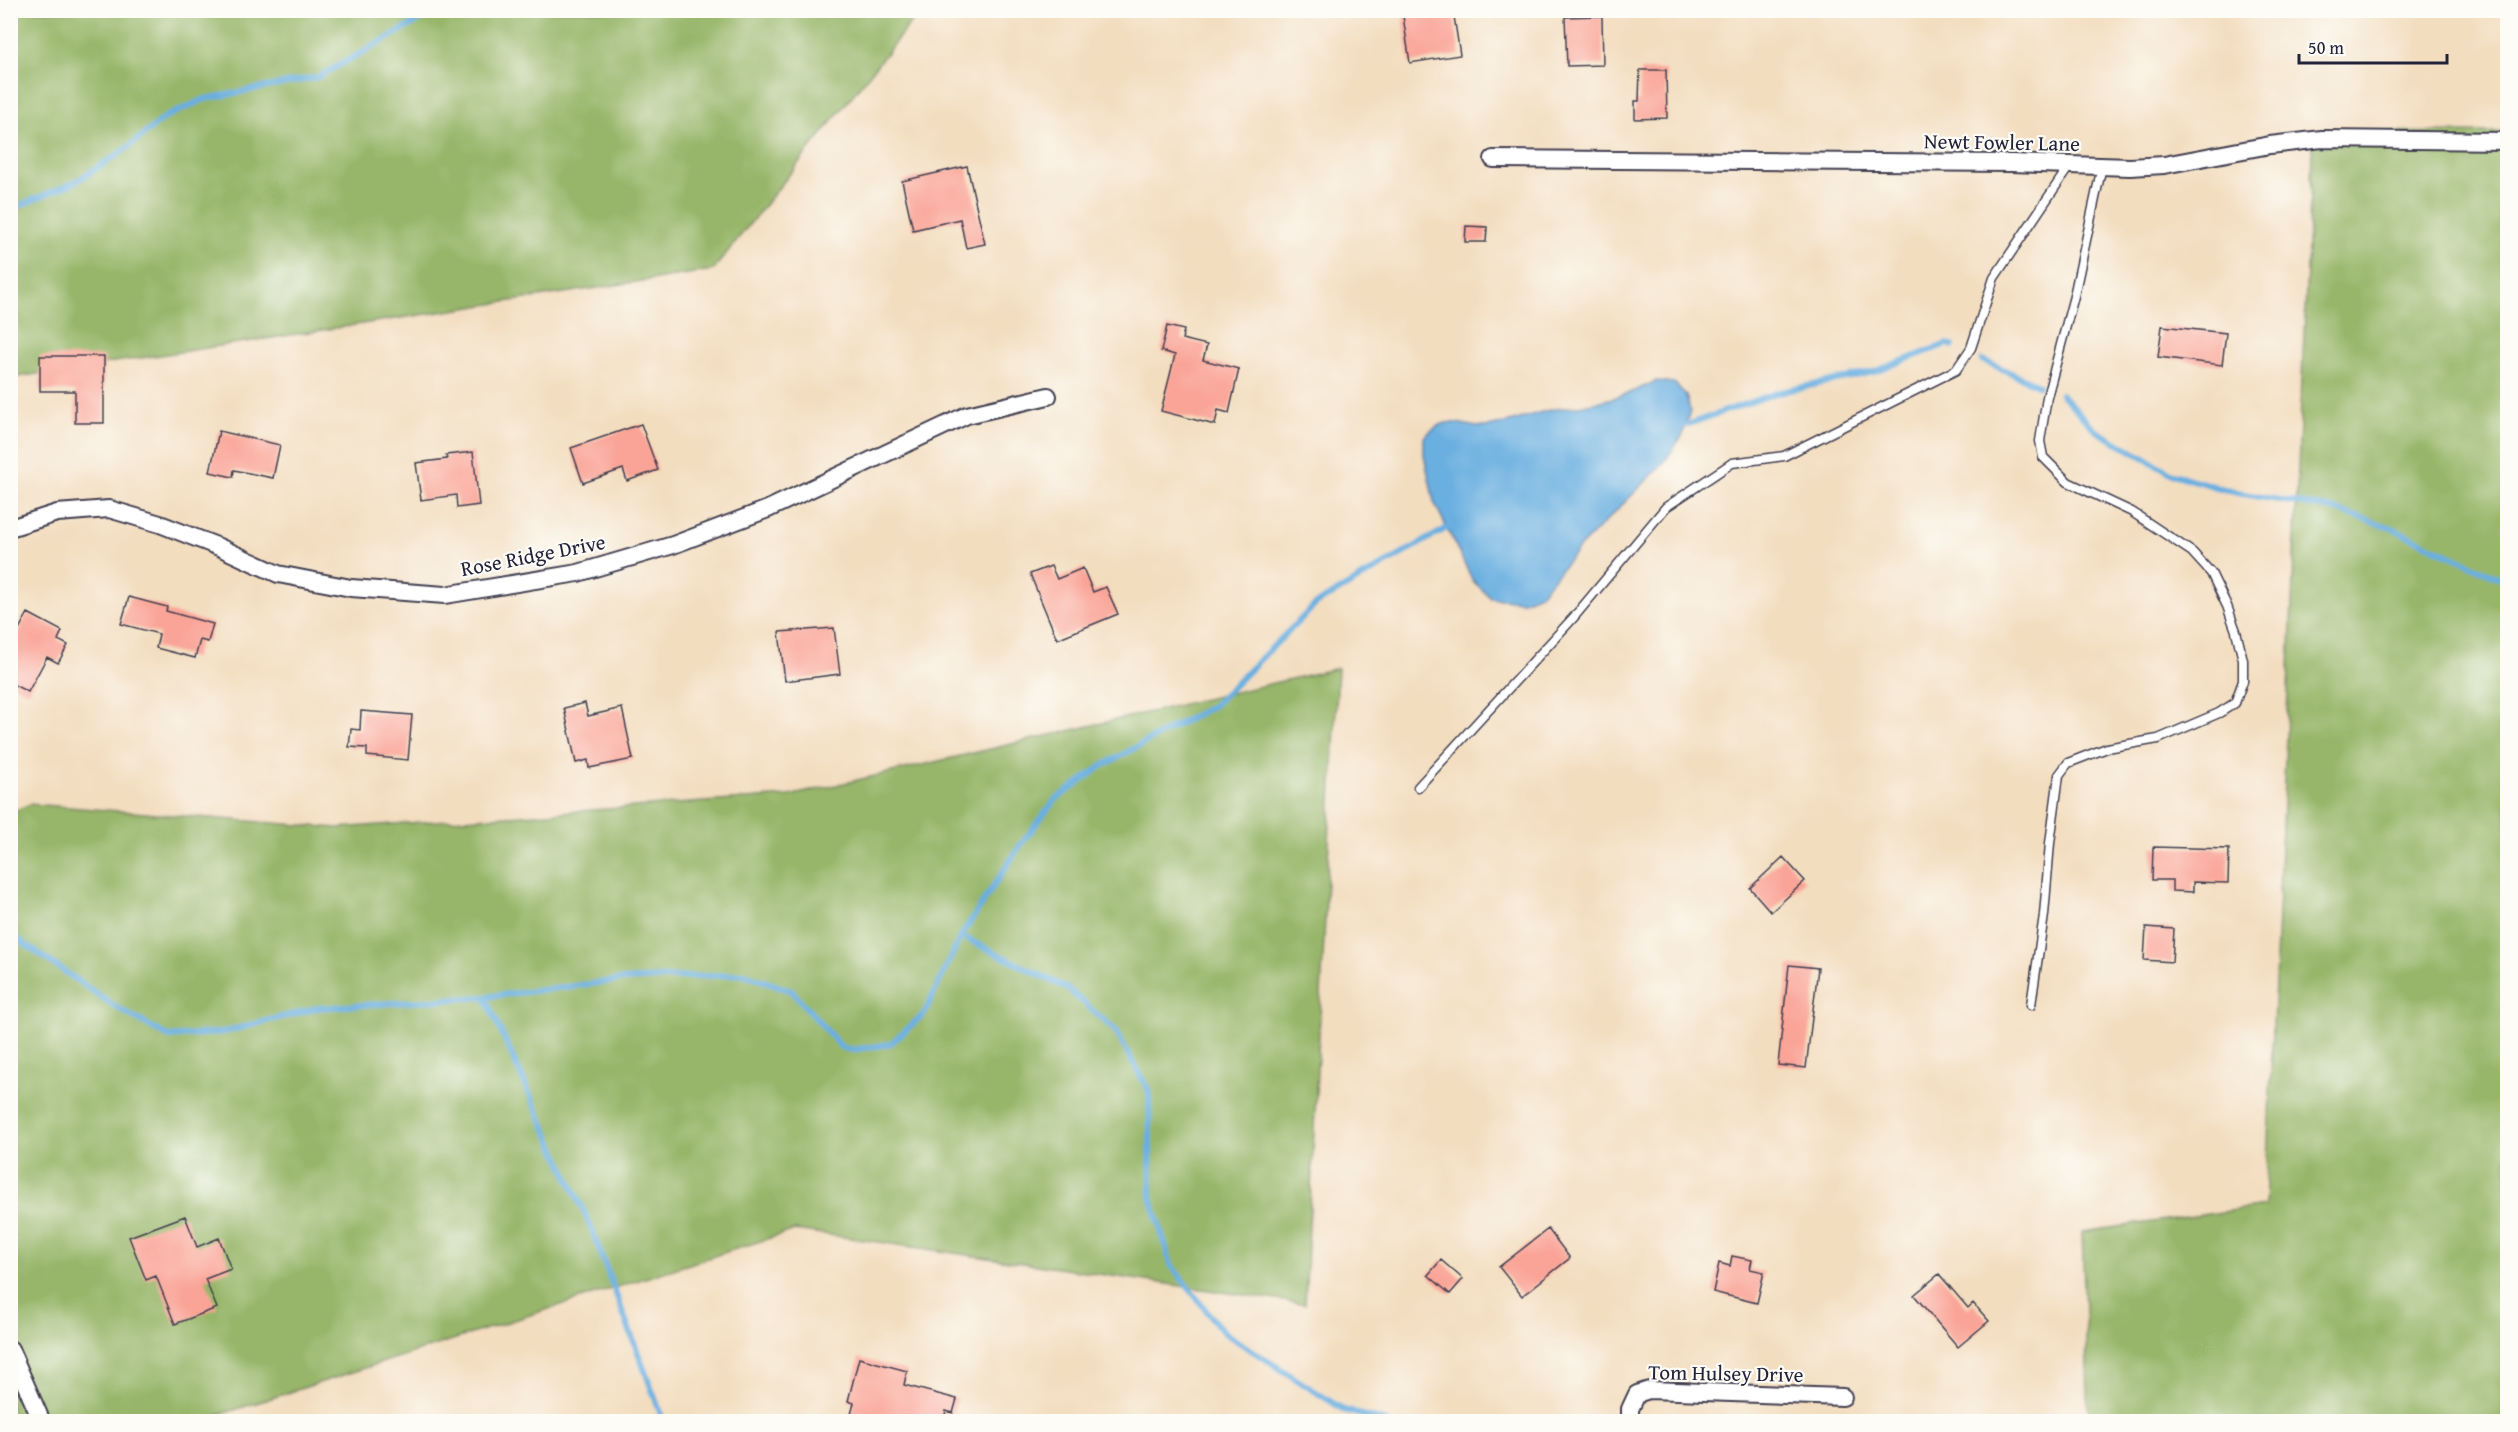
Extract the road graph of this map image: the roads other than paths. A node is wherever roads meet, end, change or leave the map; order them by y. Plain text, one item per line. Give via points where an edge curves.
1 (2508, 141) edge
2 (1493, 159) dead end
3 (2070, 165) junction
4 (2102, 166) junction
5 (1048, 396) dead end
6 (10, 528) edge
7 (1418, 787) dead end
8 (2031, 1005) dead end
9 (10, 1349) edge
10 (1843, 1397) dead end
11 (42, 1422) edge
12 (1630, 1422) edge

1 - 4 street, Newt Fowler Lane via 2322,139 2164,165
2 - 3 street, Newt Fowler Lane
3 - 4 street, Newt Fowler Lane
3 - 7 lane via 1994,278 1971,348 1956,370 1784,456 1732,463 1666,507 1574,617
4 - 8 lane via 2047,397 2040,441 2043,457 2068,482 2132,512 2192,552 2211,573 2230,614 2243,660 2243,681 2235,703 2219,713 2158,739 2086,756 2068,763 2059,775
5 - 6 street, Rose Ridge Drive via 967,415 768,509 673,545 578,573 445,595 351,588 278,574 219,546 109,509 57,513
9 - 11 street
10 - 12 street, Tom Hulsey Drive via 1649,1390 1636,1394

